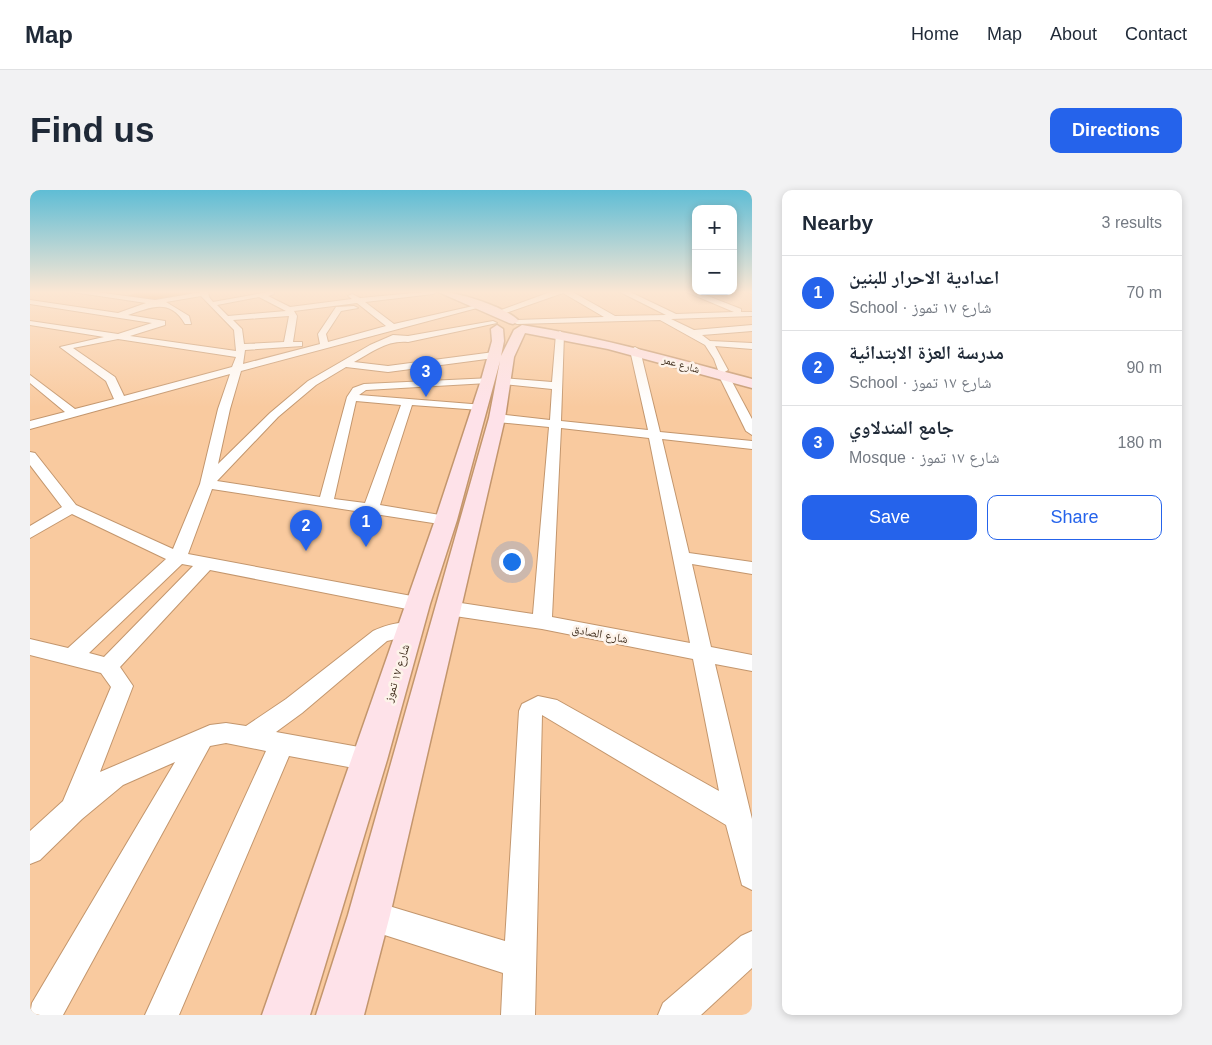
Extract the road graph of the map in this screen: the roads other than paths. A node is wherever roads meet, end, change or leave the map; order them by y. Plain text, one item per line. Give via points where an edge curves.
1 (74, 330) edge
2 (78, 330) joint
3 (143, 330) edge
4 (238, 330) edge
5 (291, 330) edge
6 (325, 330) edge
7 (388, 330) edge
8 (394, 330) edge
9 (480, 330) edge
10 (487, 330) edge
11 (513, 330) edge
12 (554, 330) edge
13 (685, 330) edge
14 (734, 330) edge
15 (390, 332) junction
16 (692, 333) junction
17 (560, 334) junction
18 (116, 337) junction
19 (408, 340) junction
20 (329, 343) junction
21 (710, 343) junction
22 (288, 344) junction
23 (752, 346) edge
24 (500, 349) junction
25 (635, 350) junction
26 (241, 351) junction
27 (461, 359) junction
28 (445, 361) junction
29 (342, 364) junction
30 (238, 368) junction
31 (724, 373) junction
32 (30, 378) edge
33 (752, 379) edge
34 (752, 384) edge
35 (556, 386) junction
36 (352, 398) junction
37 (120, 401) junction
38 (407, 402) junction
39 (746, 408) edge
40 (73, 413) junction
41 (555, 424) junction
42 (30, 425) edge
43 (752, 431) edge
44 (657, 434) junction
45 (752, 445) edge
46 (33, 464) edge
47 (207, 484) junction
48 (326, 501) junction
49 (71, 508) junction
50 (371, 509) junction
51 (446, 520) junction
52 (30, 533) edge
53 (683, 557) junction
54 (178, 558) junction
55 (205, 564) junction
56 (752, 568) edge
57 (448, 608) junction
58 (414, 616) junction
59 (542, 622) junction
60 (30, 647) edge
61 (702, 654) junction
62 (71, 658) junction
63 (752, 663) edge
64 (108, 666) junction
65 (202, 738) junction
66 (248, 738) junction
67 (281, 745) junction
68 (370, 760) junction
69 (73, 810) junction
70 (737, 816) junction
71 (34, 841) edge
72 (752, 875) edge
73 (369, 915) junction
74 (752, 947) edge
75 (521, 962) junction
76 (44, 1015) edge
77 (162, 1015) edge
78 (286, 1015) edge
79 (340, 1015) edge
80 (518, 1015) edge
81 (675, 1015) edge

1 - 2 street
2 - 18 street
3 - 18 street
4 - 26 street
5 - 22 street
6 - 20 street via 322,334
7 - 15 street
8 - 15 street
9 - 24 main road
10 - 24 main road
11 - 24 street
12 - 24 street
13 - 16 street
14 - 16 street
15 - 19 street
15 - 20 street
15 - 29 street
16 - 21 street
17 - 24 main road, شارع عمر
17 - 25 main road, شارع عمر
17 - 35 street
18 - 26 street
18 - 37 street via 65,347 111,379
19 - 24 street
19 - 28 street
20 - 22 street
20 - 30 street
21 - 23 street
21 - 31 street via 720,358
22 - 26 street
24 - 27 street
24 - 27 street
24 - 31 main road, شارع عمر via 624,344
24 - 35 street
24 - 36 street via 364,387 357,390
24 - 38 street
24 - 41 street
24 - 51 main road, شارع ١٧ تموز
24 - 57 main road
25 - 31 main road, شارع عمر
25 - 44 street
26 - 30 street
27 - 28 street
28 - 29 street via 388,369
29 - 47 street via 312,383 274,415
30 - 37 street
30 - 47 street via 224,409
31 - 33 main road, شارع عمر
31 - 34 main road, شارع عمر
31 - 39 street
32 - 40 street
35 - 41 street
36 - 38 street
36 - 48 street
37 - 40 street
38 - 50 street
39 - 43 street
40 - 42 street
41 - 44 street
41 - 59 street
44 - 45 street
44 - 53 street
46 - 49 street
47 - 48 street
47 - 54 street
48 - 50 street
49 - 52 street
49 - 54 street
50 - 51 street
51 - 58 main road, شارع ١٧ تموز
53 - 56 street
53 - 61 street
54 - 55 street
54 - 62 street
55 - 58 street
55 - 64 street
57 - 59 street, شارع الصادق
57 - 73 main road
58 - 66 street via 380,636 294,706
58 - 68 main road, شارع ١٧ تموز
59 - 61 street, شارع الصادق
60 - 62 street
61 - 63 street, شارع الصادق
61 - 70 street
62 - 64 street
64 - 69 street via 122,686
65 - 66 street via 226,733
65 - 69 street via 114,778
65 - 76 street
66 - 67 street
67 - 68 street
67 - 77 street
68 - 78 main road, شارع ١٧ تموز
69 - 71 street
70 - 72 street
70 - 75 street via 549,707 538,705 530,711
73 - 75 street
73 - 79 main road
74 - 81 street
75 - 80 street

